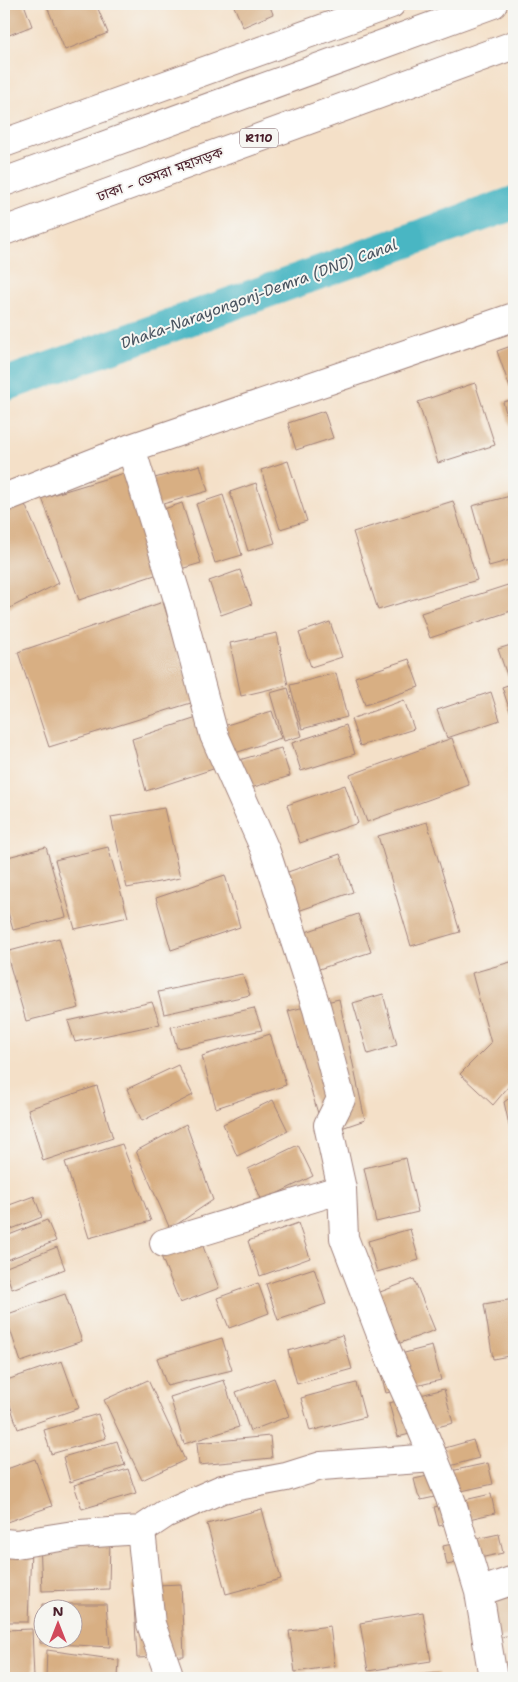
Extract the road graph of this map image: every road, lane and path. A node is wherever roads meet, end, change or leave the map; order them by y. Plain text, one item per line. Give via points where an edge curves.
1 (391, 4) edge
2 (493, 4) edge
3 (514, 45) edge
4 (4, 143) edge
5 (4, 182) edge
6 (4, 231) edge
7 (514, 317) edge
8 (131, 448) junction
9 (4, 498) edge
10 (342, 1189) junction
11 (164, 1243) dead end
12 (434, 1458) junction
13 (141, 1530) junction
14 (4, 1543) edge
15 (514, 1580) edge
16 (479, 1592) junction
17 (168, 1678) edge
18 (493, 1678) edge

1 - 4 street
2 - 5 street
3 - 6 street, ঢাকা - ডেমরা মহাসড়ক / R110
7 - 8 street
8 - 9 street
8 - 10 street via 179,603 214,735 266,852 317,1009 341,1099 328,1125
10 - 11 street
10 - 12 street via 344,1238 388,1353
12 - 13 street via 321,1466 286,1477 222,1489 165,1514
12 - 16 street via 452,1503
13 - 14 street
13 - 17 street via 151,1624
15 - 16 street
16 - 18 street

